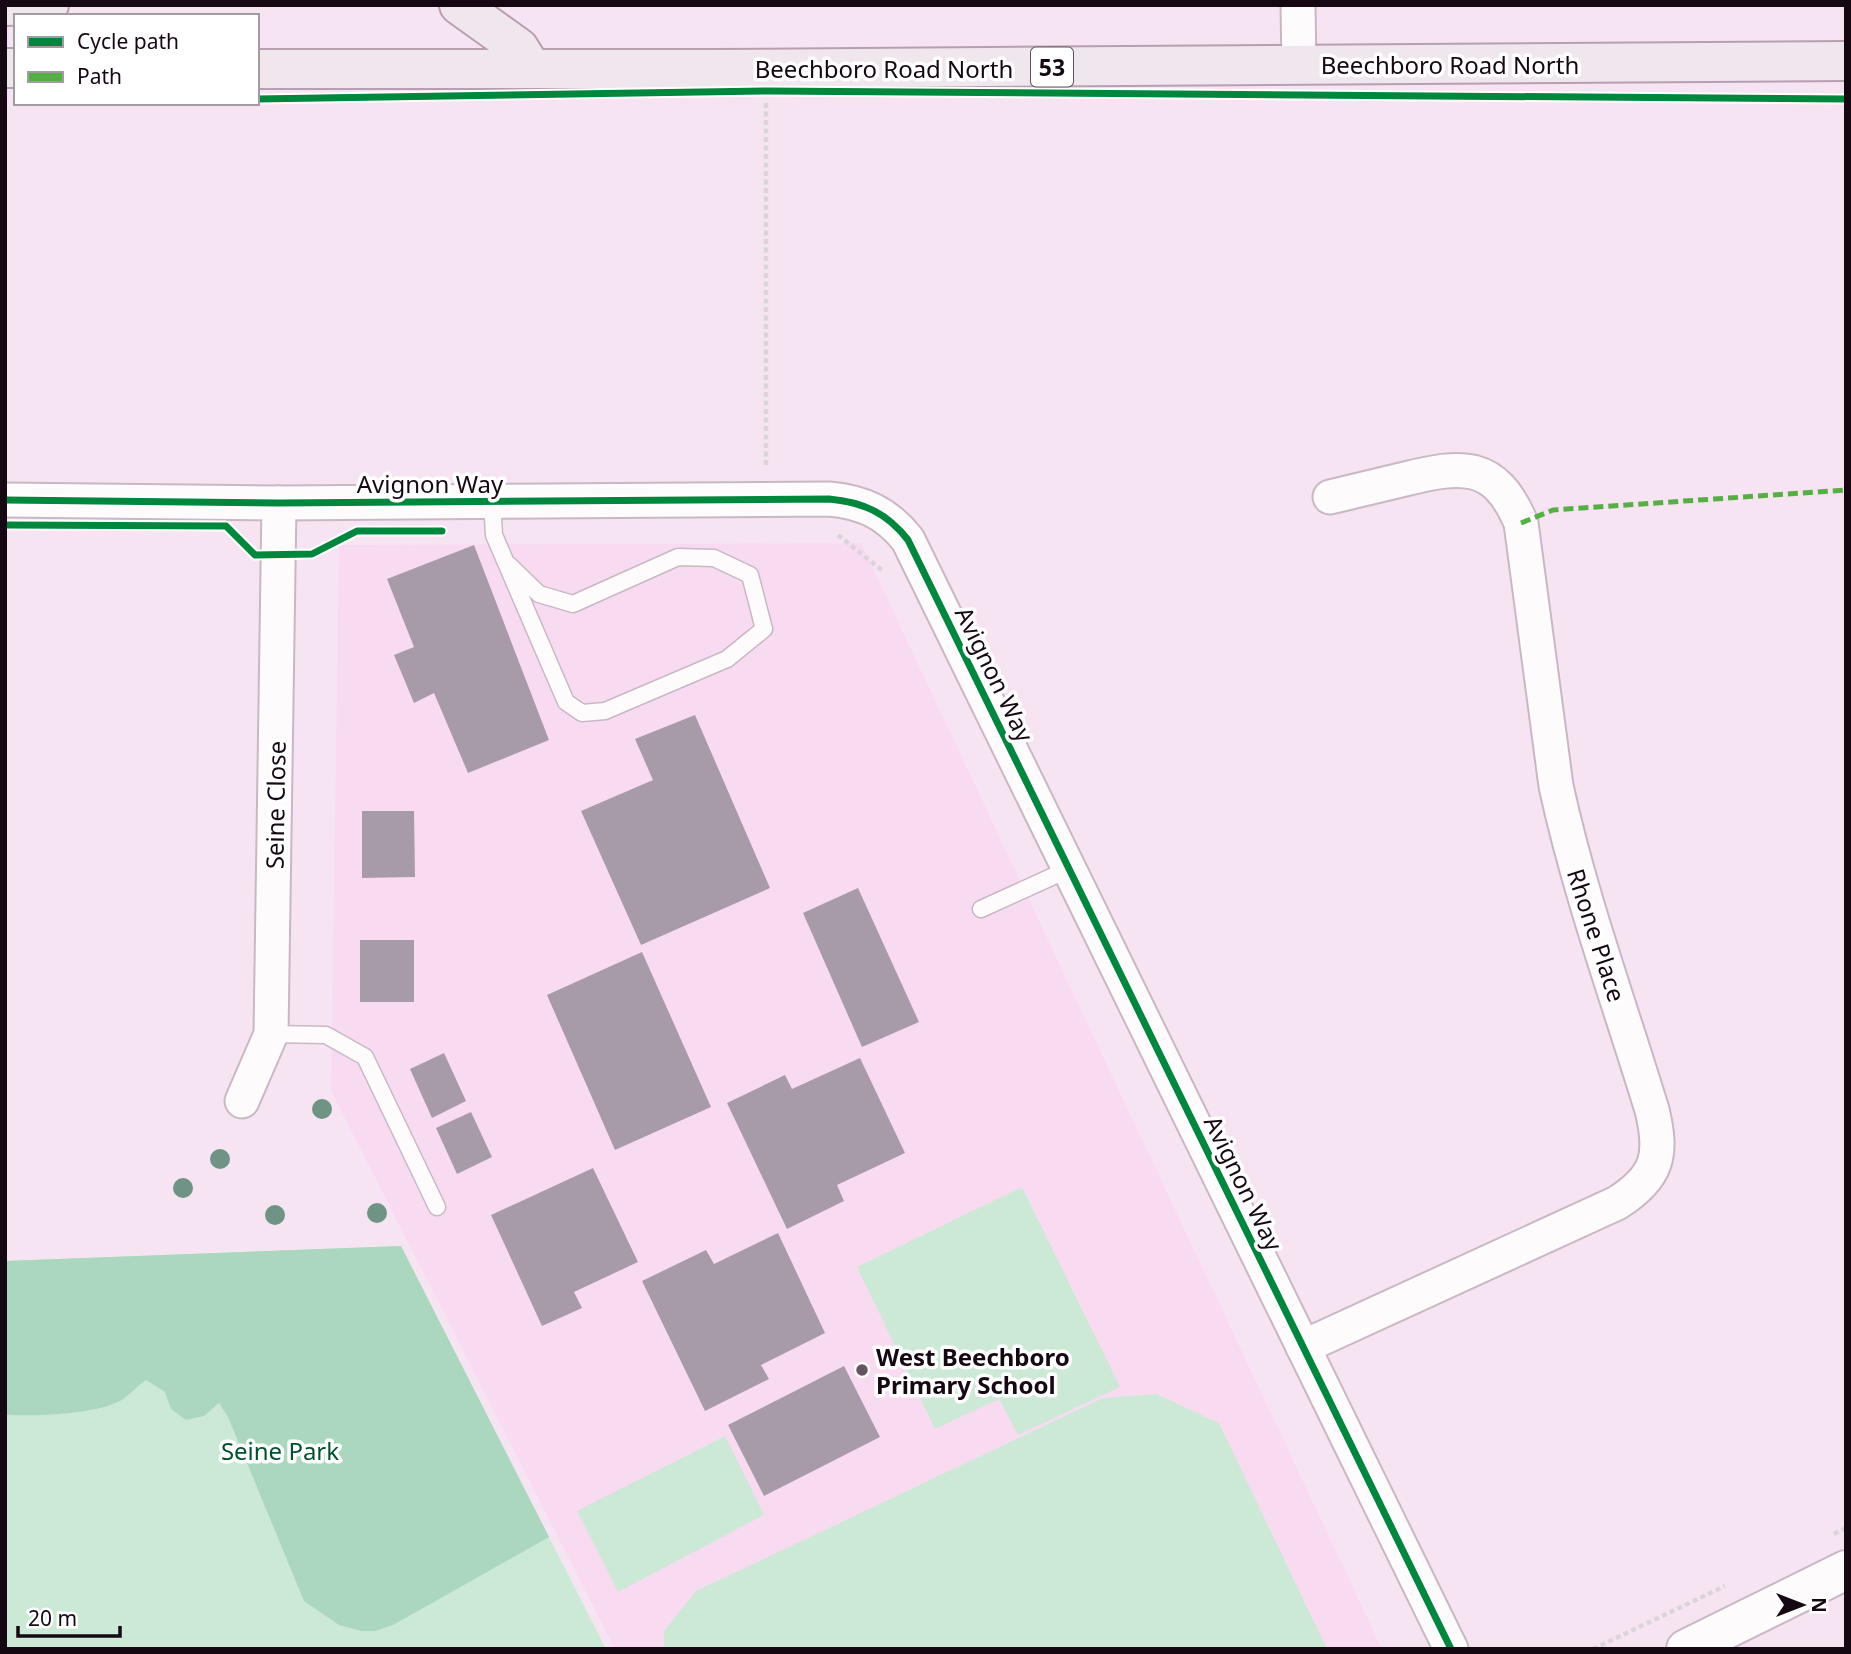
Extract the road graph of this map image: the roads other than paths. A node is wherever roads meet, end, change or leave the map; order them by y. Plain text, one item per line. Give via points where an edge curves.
1 (49, 5) edge
2 (459, 5) edge
3 (1298, 5) edge
4 (5, 6) edge
5 (1846, 61) edge
6 (1299, 65) junction
7 (259, 69) edge
8 (532, 69) junction
9 (1330, 497) dead end
10 (5, 500) edge
11 (492, 502) junction
12 (279, 503) junction
13 (509, 565) junction
14 (1069, 869) junction
15 (981, 909) dead end
16 (271, 1034) junction
17 (242, 1101) dead end
18 (437, 1207) dead end
19 (1303, 1347) junction
20 (1846, 1570) edge
21 (1451, 1649) edge
22 (1686, 1649) edge

1 - 4 main road
2 - 8 main road via 519,48
3 - 6 street
5 - 6 main road, Beechboro Road North / 53
6 - 8 main road, Beechboro Road North / 53
7 - 8 main road, Beechboro Road North / 53
9 - 19 street, Rhone Place via 1442,470 1466,470 1492,481 1511,500 1521,523 1563,820 1658,1136 1648,1176 1617,1203
10 - 12 street, Avignon Way
11 - 12 street, Avignon Way
11 - 13 lane via 495,535
11 - 14 street, Avignon Way via 851,501 884,515 908,540
12 - 16 street, Seine Close
13 - 13 lane via 539,594 573,604 678,557 714,558 750,575 764,629 727,659 605,711 582,713 566,702
14 - 15 lane
14 - 19 street, Avignon Way
16 - 17 street, Seine Close
16 - 18 lane via 326,1035 365,1057
19 - 21 street, Avignon Way
20 - 22 street

